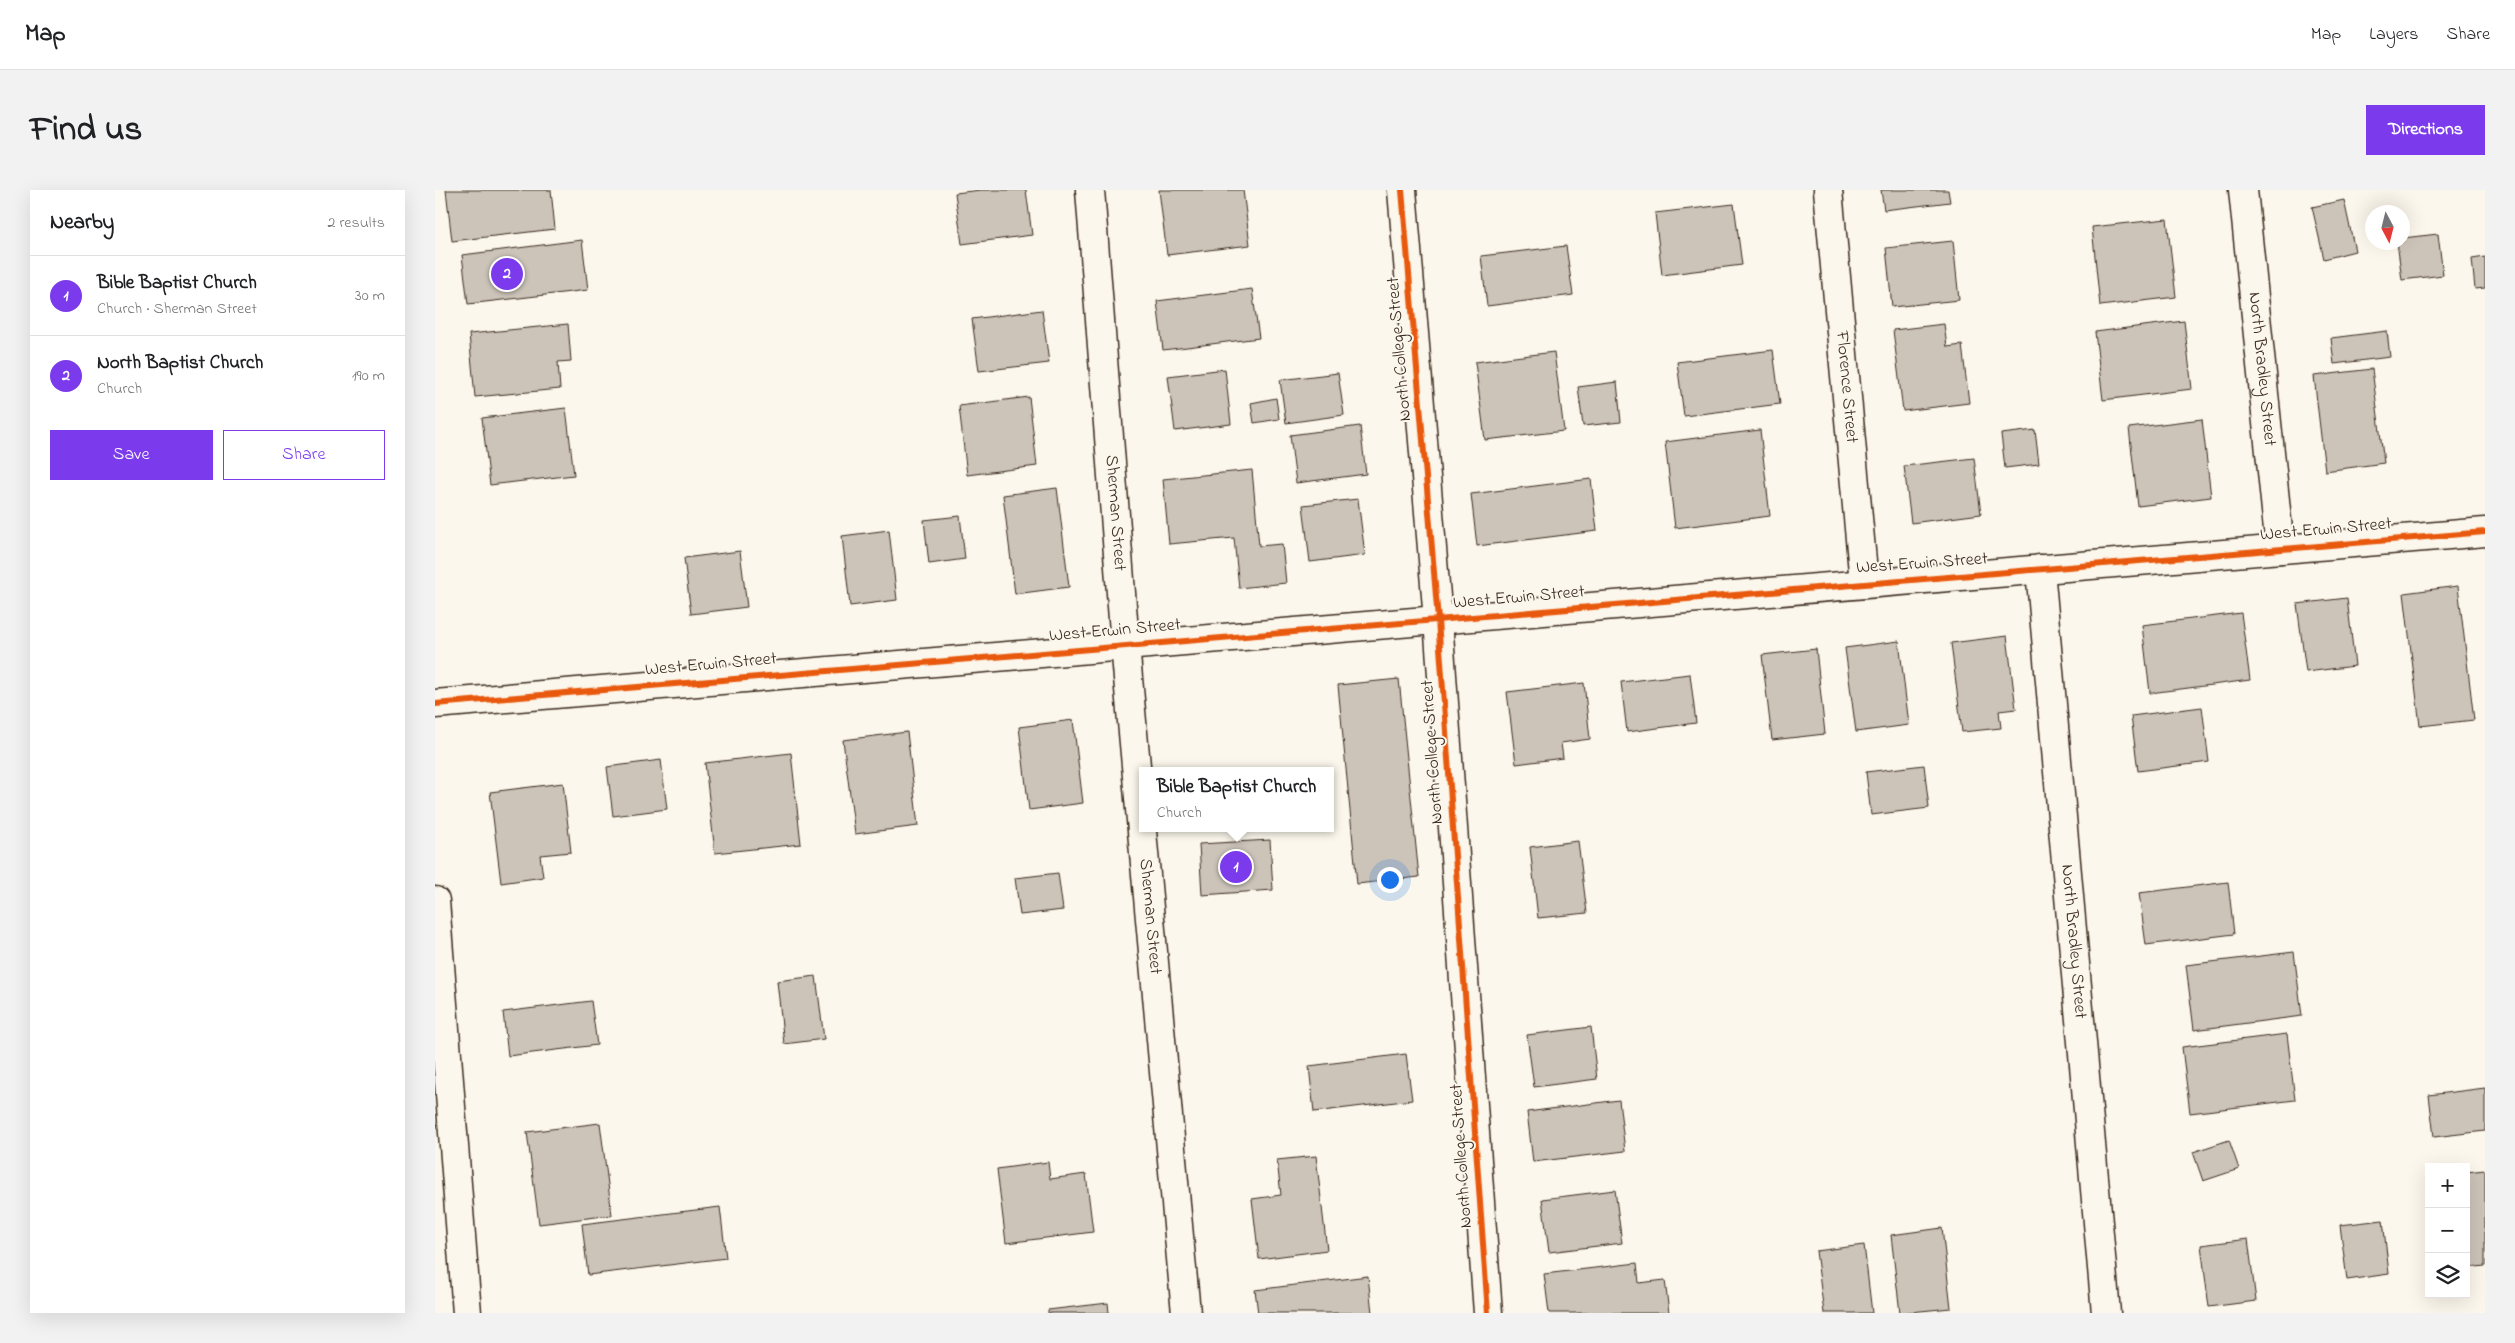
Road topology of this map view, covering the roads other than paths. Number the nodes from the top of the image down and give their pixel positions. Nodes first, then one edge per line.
1 (1090, 190) edge
2 (1402, 190) edge
3 (1828, 190) edge
4 (2243, 190) edge
5 (2485, 532) edge
6 (2280, 549) junction
7 (2040, 570) junction
8 (1863, 583) junction
9 (1438, 620) junction
10 (1125, 645) junction
11 (435, 704) edge
12 (1139, 798) edge
13 (1142, 832) edge
14 (435, 901) edge
15 (444, 1117) edge
16 (467, 1313) edge
17 (1186, 1313) edge
18 (1488, 1313) edge
19 (2107, 1313) edge

1 - 10 street, Sherman Street
2 - 9 street, North College Street
3 - 8 street, Florence Street
4 - 6 street, North Bradley Street
5 - 6 street, West Erwin Street
6 - 7 street, West Erwin Street
7 - 8 street, West Erwin Street
7 - 19 street, North Bradley Street
8 - 9 street, West Erwin Street
9 - 10 street, West Erwin Street
9 - 18 street, North College Street
10 - 11 street, West Erwin Street
10 - 12 street, Sherman Street
13 - 17 street, Sherman Street
14 - 15 street
15 - 16 street

